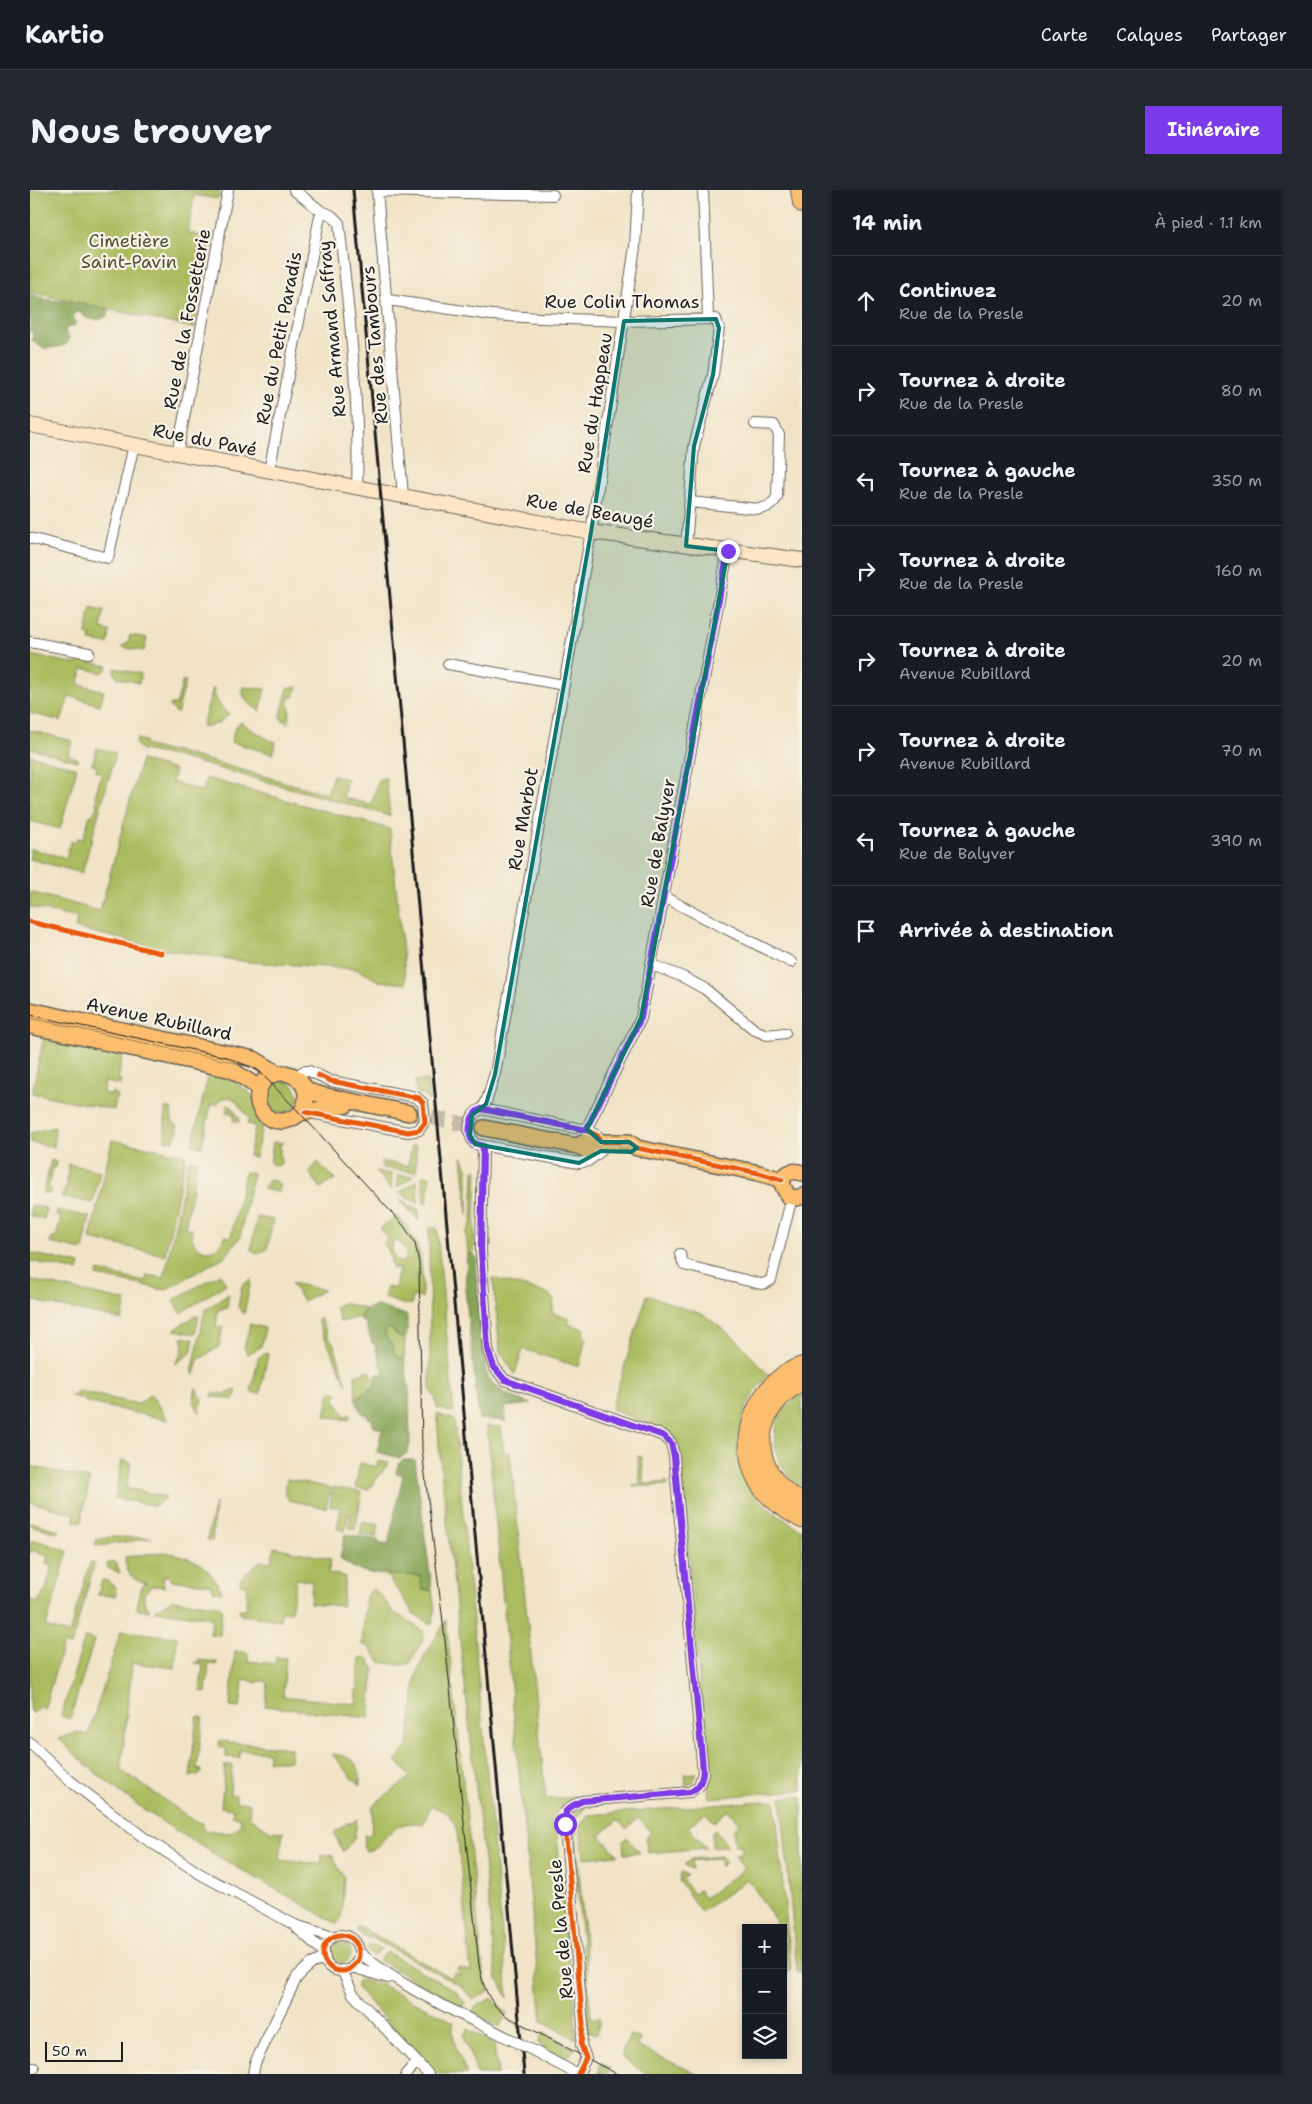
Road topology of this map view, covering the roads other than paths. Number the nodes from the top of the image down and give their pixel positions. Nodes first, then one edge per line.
1 (228, 190) edge
2 (294, 190) edge
3 (377, 190) edge
4 (638, 190) edge
5 (703, 190) edge
6 (800, 190) edge
7 (553, 195) dead end
8 (802, 204) edge
9 (321, 211) junction
10 (388, 300) junction
11 (708, 318) junction
12 (624, 321) junction
13 (755, 424) dead end
14 (30, 425) edge
15 (134, 445) junction
16 (177, 454) junction
17 (269, 472) junction
18 (357, 488) junction
19 (374, 491) joint
20 (403, 497) junction
21 (690, 502) junction
22 (592, 532) junction
23 (30, 538) edge
24 (686, 546) junction
25 (728, 551) junction
26 (802, 560) edge
27 (30, 642) edge
28 (89, 652) dead end
29 (448, 664) dead end
30 (564, 685) junction
31 (664, 897) junction
32 (791, 962) dead end
33 (652, 966) junction
34 (30, 1010) edge
35 (30, 1026) edge
36 (785, 1033) dead end
37 (277, 1073) junction
38 (299, 1081) junction
39 (259, 1088) junction
40 (364, 1104) junction
41 (482, 1109) junction
42 (303, 1112) junction
43 (409, 1114) tunnel mouth
44 (484, 1128) tunnel mouth
45 (586, 1130) junction
46 (483, 1146) junction
47 (601, 1146) junction
48 (802, 1173) edge
49 (782, 1180) junction
50 (797, 1197) edge
51 (680, 1254) dead end
52 (802, 1366) edge
53 (802, 1382) edge
54 (802, 1502) edge
55 (802, 1519) edge
56 (30, 1743) edge
57 (295, 1925) junction
58 (333, 1937) junction
59 (359, 1952) junction
60 (324, 1955) junction
61 (347, 1969) junction
62 (412, 1988) junction
63 (416, 2063) junction
64 (253, 2074) edge
65 (406, 2074) edge
66 (428, 2074) edge
67 (578, 2074) edge

1 - 16 street, Rue de la Fossetterie
2 - 9 street, Rue Armand Saffray
3 - 7 street
3 - 10 street, Rue des Tambours
4 - 12 street, Rue du Happeau
5 - 11 street
6 - 8 highway
9 - 17 street, Rue du Petit Paradis
9 - 18 street, Rue Armand Saffray
10 - 12 street, Rue Colin Thomas
10 - 20 street, Rue des Tambours
11 - 12 street, Rue Colin Thomas
11 - 21 street, Rue Colin Thomas
12 - 22 street, Rue du Happeau
13 - 21 street
14 - 15 street, Rue du Pavé
15 - 16 street, Rue du Pavé
15 - 23 street
16 - 17 street, Rue du Pavé
17 - 18 street, Rue du Pavé
18 - 19 street, Rue du Pavé
19 - 20 street, Rue de Beaugé
20 - 22 street, Rue de Beaugé
21 - 24 street, Rue Colin Thomas
22 - 24 street, Rue de Beaugé
22 - 30 street, Rue Marbot
24 - 25 street, Rue de Beaugé
25 - 26 street, Rue de Beaugé
25 - 31 street, Rue de Balyver
27 - 28 street
29 - 30 street
30 - 41 street, Rue Marbot
31 - 32 street
31 - 33 street, Rue de Balyver
33 - 36 street
33 - 45 street, Rue de Balyver
34 - 37 main road, Avenue Rubillard
35 - 39 main road, Avenue Rubillard
37 - 38 main road, Avenue Rubillard
37 - 39 main road
38 - 40 main road, Avenue Rubillard
38 - 42 main road
38 - 42 street, Avenue Rubillard
39 - 42 main road, Avenue Rubillard
40 - 42 main road, Avenue Rubillard
40 - 43 main road, Avenue Rubillard
41 - 45 street
41 - 46 street
44 - 47 main road
45 - 47 street
46 - 47 street
46 - 67 street, Rue de la Presle
47 - 49 main road
48 - 49 main road
49 - 50 main road
50 - 51 street
52 - 55 highway
53 - 54 highway
56 - 57 street
57 - 58 street
57 - 60 street
58 - 59 street
58 - 60 street
59 - 61 street
59 - 62 street
60 - 61 street
60 - 64 street
61 - 62 street
61 - 63 street
62 - 67 street, bridge
63 - 65 street
63 - 66 street

